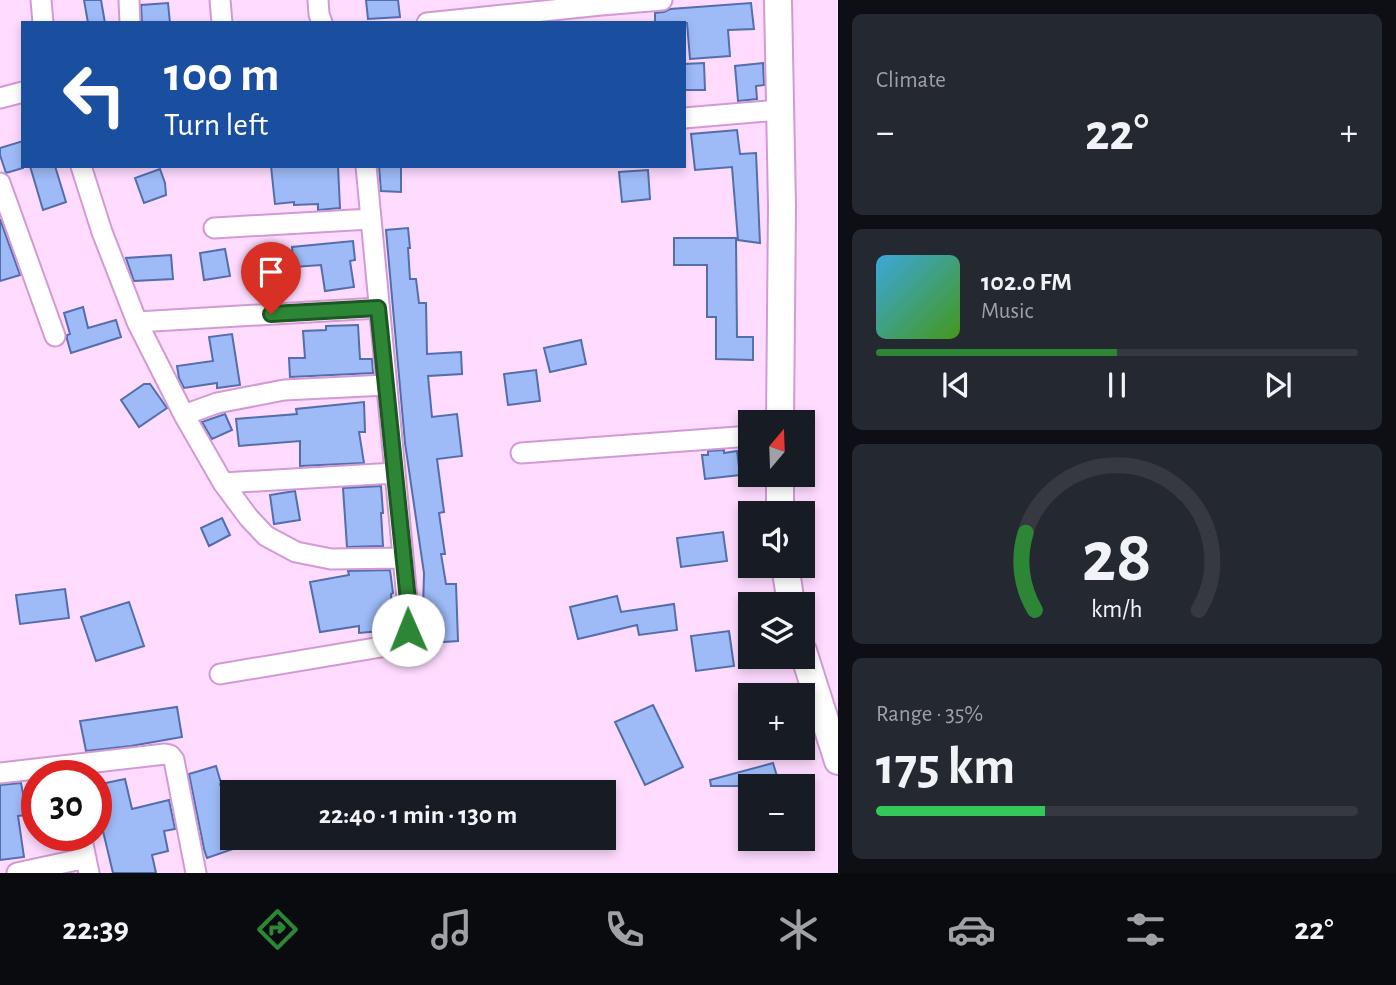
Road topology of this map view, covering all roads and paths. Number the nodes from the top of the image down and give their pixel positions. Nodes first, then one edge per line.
1 (41, 0) edge
2 (128, 0) edge
3 (220, 0) edge
4 (318, 0) edge
5 (662, 0) edge
6 (778, 0) edge
7 (43, 21) edge
8 (130, 21) edge
9 (222, 21) edge
10 (320, 21) edge
11 (447, 21) edge
12 (21, 93) edge
13 (0, 98) edge
14 (780, 110) junction
15 (686, 118) edge
16 (82, 168) edge
17 (366, 168) edge
18 (0, 183) edge
19 (370, 219) junction
20 (214, 228) dead end
21 (378, 308) junction
22 (137, 322) junction
23 (55, 336) dead end
24 (386, 385) junction
25 (780, 410) edge
26 (184, 415) junction
27 (738, 437) edge
28 (520, 453) dead end
29 (395, 473) junction
30 (223, 483) junction
31 (403, 558) junction
32 (809, 669) edge
33 (220, 674) dead end
34 (838, 761) edge
35 (112, 763) edge
36 (21, 773) edge
37 (0, 774) edge
38 (87, 866) edge
39 (17, 873) edge
40 (196, 873) edge

1 - 7 street
2 - 8 street
3 - 9 street
4 - 10 street
5 - 11 street
6 - 14 street
12 - 13 street
14 - 15 street
14 - 25 street
16 - 22 street
17 - 19 street
18 - 23 street
19 - 20 street
19 - 21 street
21 - 22 street
21 - 24 street
22 - 26 street
24 - 26 street
24 - 29 street
26 - 30 street
27 - 28 street
29 - 30 street
29 - 31 street
30 - 31 street
31 - 33 street
32 - 34 street
35 - 40 street
36 - 37 street
38 - 39 street

